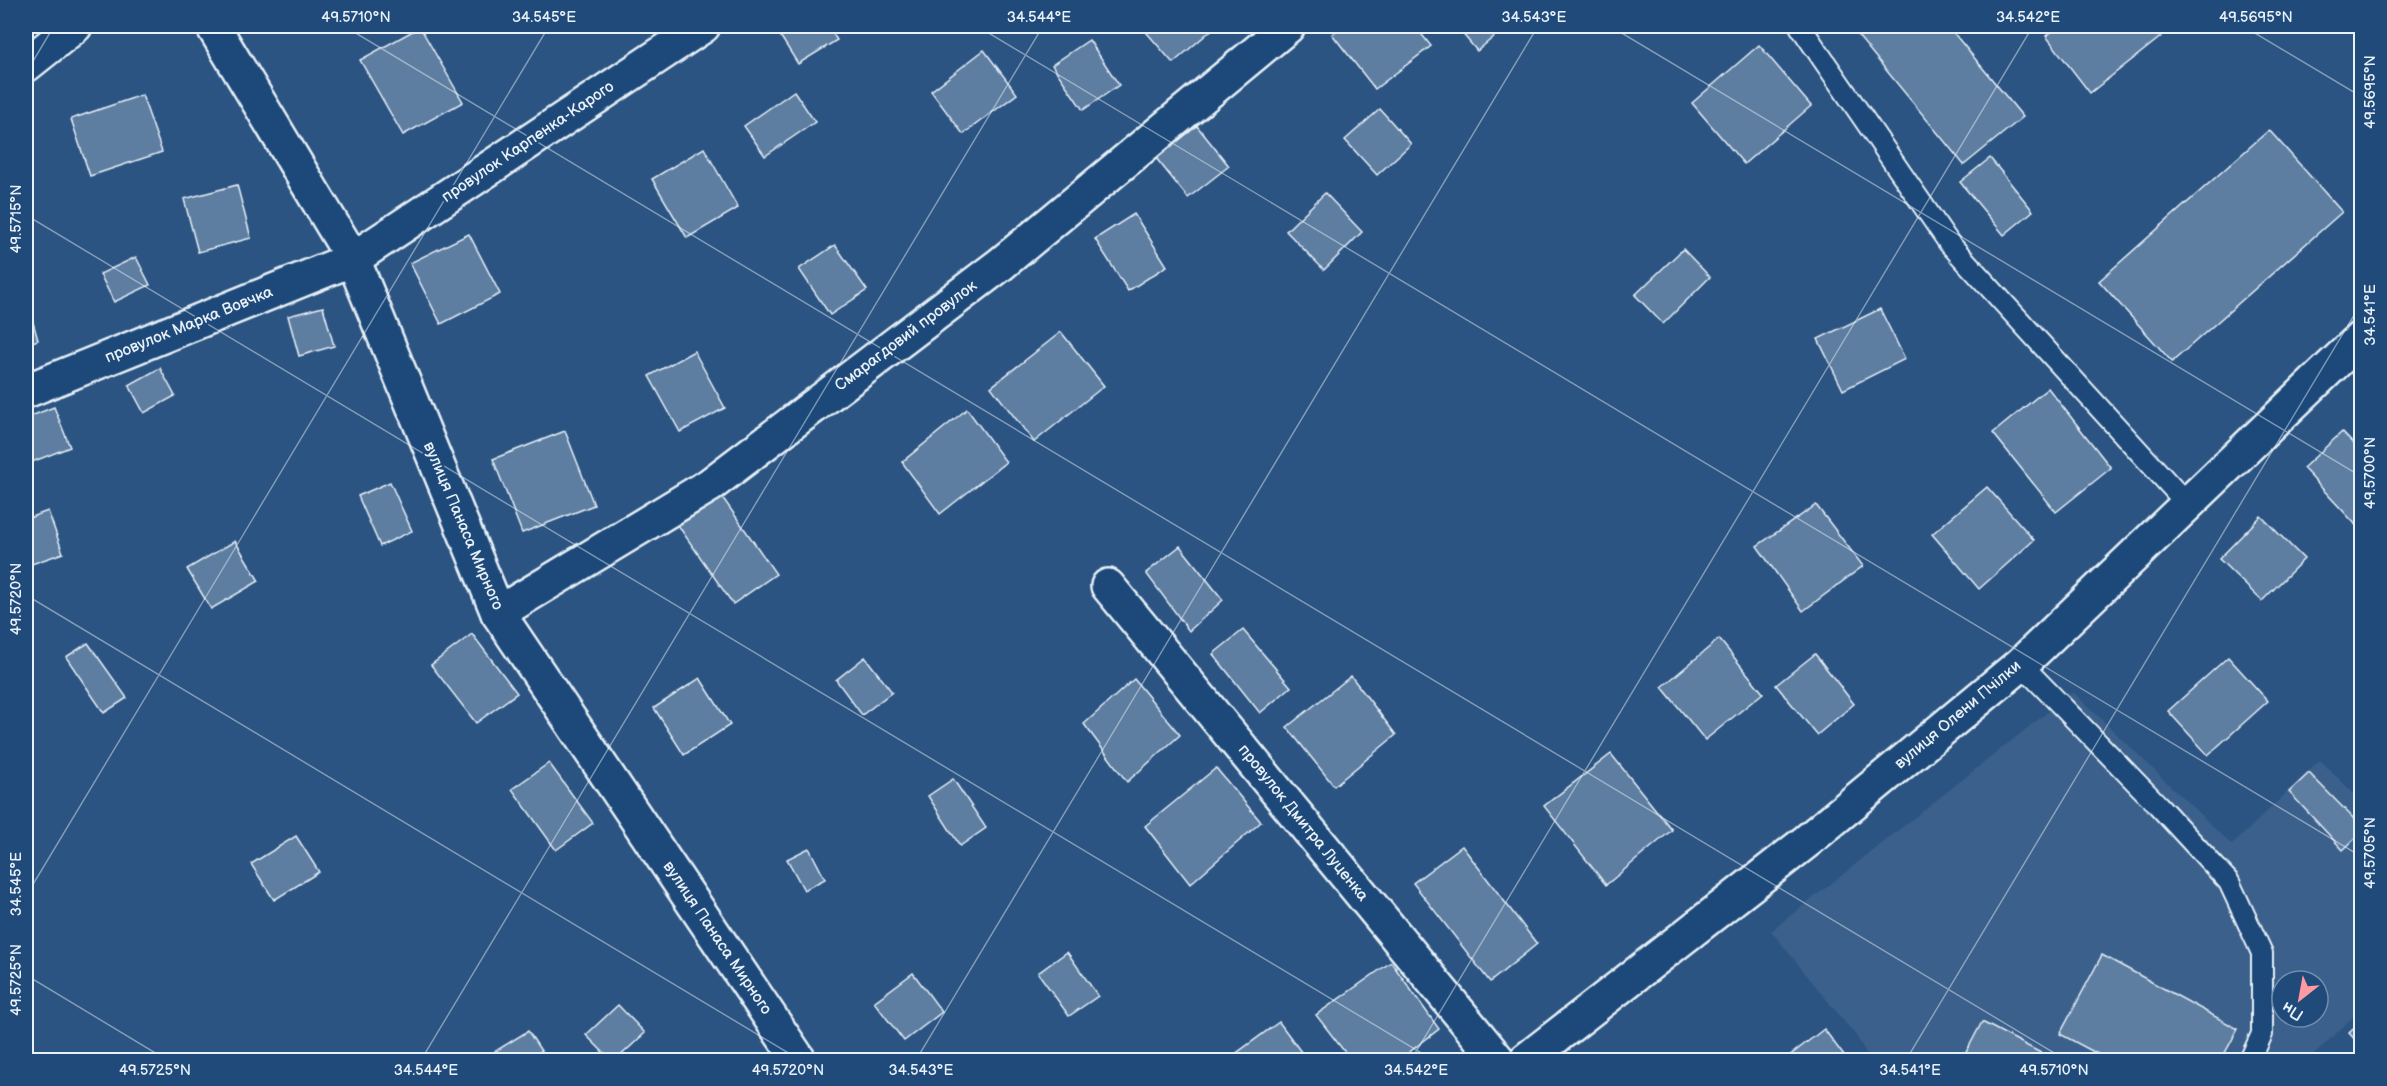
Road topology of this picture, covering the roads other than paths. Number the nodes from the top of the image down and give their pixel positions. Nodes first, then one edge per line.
1 (75, 26) edge
2 (213, 26) edge
3 (703, 26) edge
4 (1288, 26) edge
5 (1800, 26) edge
6 (26, 65) edge
7 (353, 259) junction
8 (2361, 337) edge
9 (26, 391) edge
10 (2187, 504) junction
11 (1108, 586) dead end
12 (498, 613) junction
13 (2021, 664) junction
14 (799, 1060) edge
15 (1498, 1060) edge
16 (1526, 1060) edge
17 (2250, 1060) edge

1 - 6 street
2 - 7 street, вулиця Панаса Мирного
3 - 7 street, провулок Карпенка-Карого
4 - 12 street, Смарагдовий провулок
5 - 10 lane
7 - 9 street, провулок Марка Вовчка
7 - 12 street, вулиця Панаса Мирного
8 - 10 street, вулиця Олени Пчілки
10 - 13 street, вулиця Олени Пчілки
11 - 15 street, провулок Дмитра Луценка
12 - 14 street, вулиця Панаса Мирного
13 - 16 street, вулиця Олени Пчілки
13 - 17 lane

